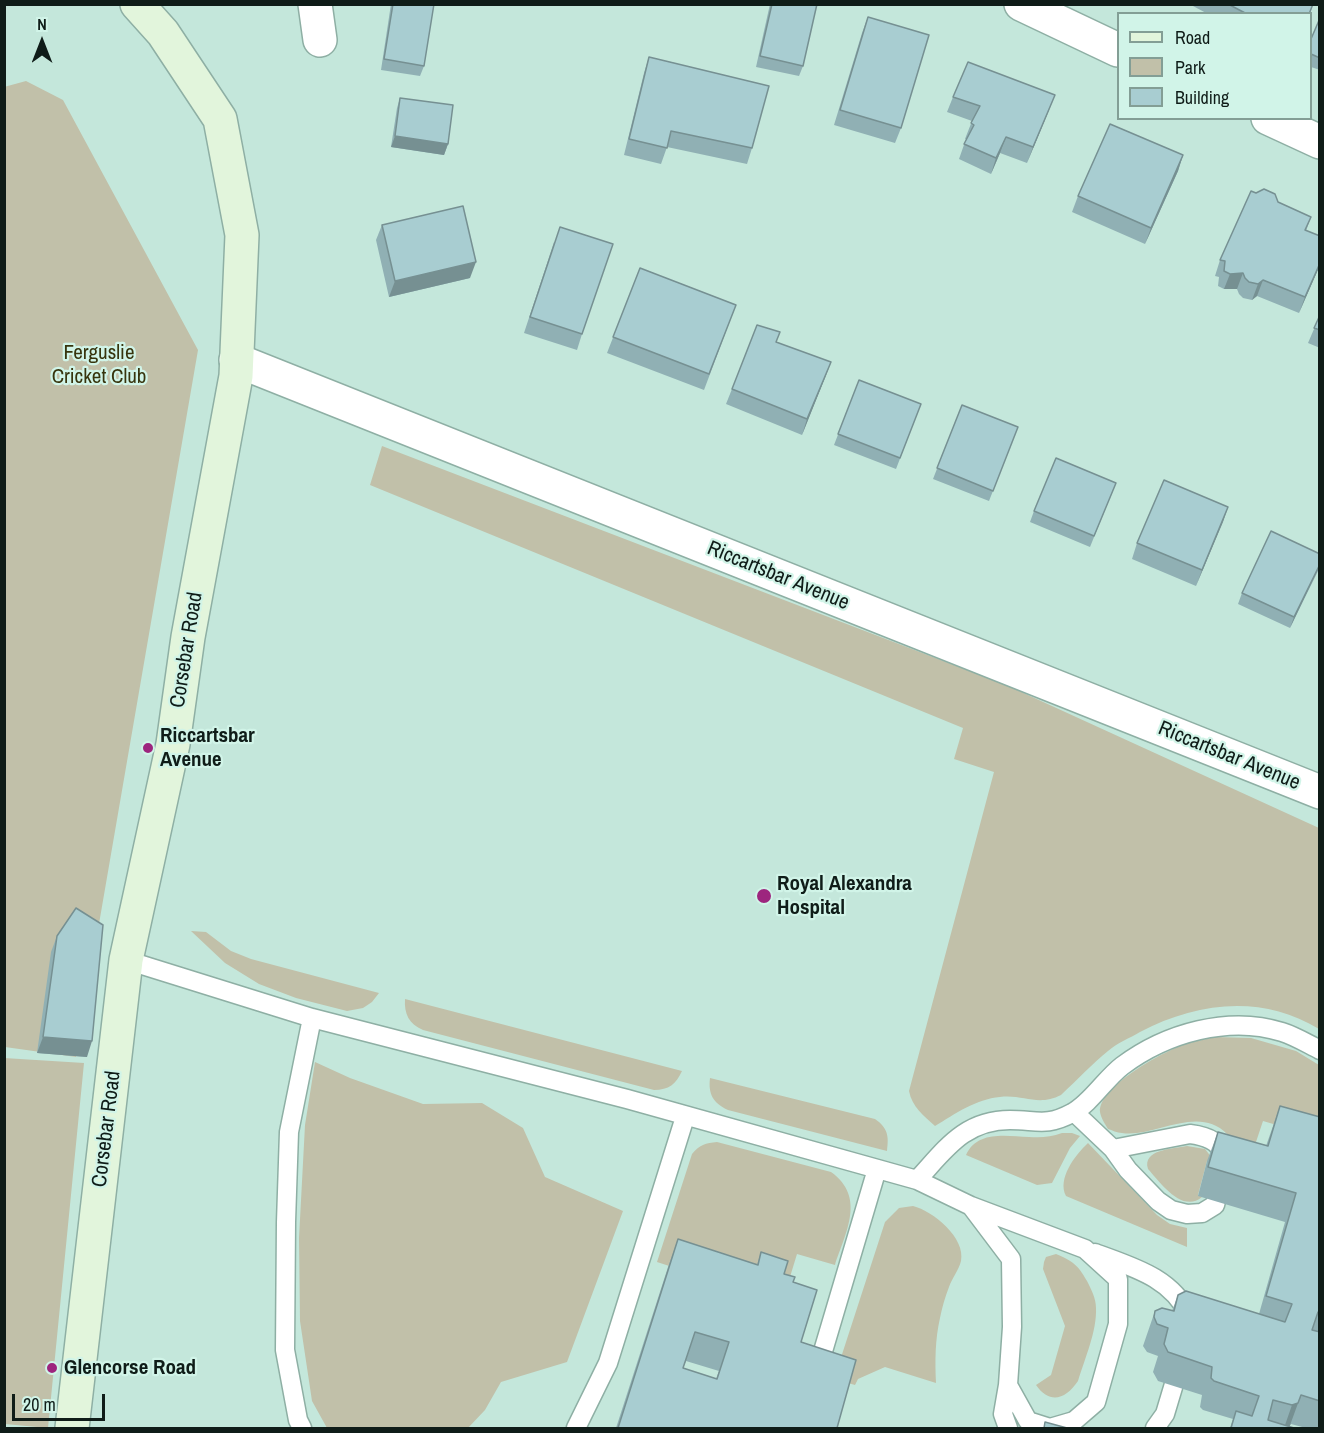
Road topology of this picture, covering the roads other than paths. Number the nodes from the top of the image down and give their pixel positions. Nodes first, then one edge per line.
1 (137, 4) edge
2 (315, 4) edge
3 (1021, 4) edge
4 (320, 40) dead end
5 (1117, 49) edge
6 (1272, 120) edge
7 (1320, 142) edge
8 (236, 360) junction
9 (1320, 792) edge
10 (126, 960) junction
11 (312, 1018) junction
12 (1320, 1050) edge
13 (1074, 1112) junction
14 (685, 1117) junction
15 (1113, 1149) junction
16 (877, 1169) junction
17 (917, 1180) junction
18 (971, 1206) junction
19 (1085, 1249) junction
20 (821, 1358) edge
21 (1008, 1386) junction
22 (298, 1426) edge
23 (72, 1428) edge
24 (576, 1428) edge
25 (1008, 1428) edge
26 (1155, 1428) edge

1 - 8 main road, Corsebar Road
2 - 4 street
3 - 5 street
6 - 7 street
8 - 9 street, Riccartsbar Avenue
8 - 10 main road, Corsebar Road
10 - 11 lane
10 - 23 main road, Corsebar Road
11 - 14 lane
11 - 22 lane
12 - 13 lane
13 - 15 lane
13 - 17 lane
14 - 16 lane
14 - 24 lane
15 - 15 lane
16 - 17 lane
16 - 20 lane
17 - 18 lane
18 - 19 lane
18 - 21 lane
19 - 21 lane
19 - 26 lane
21 - 25 lane

